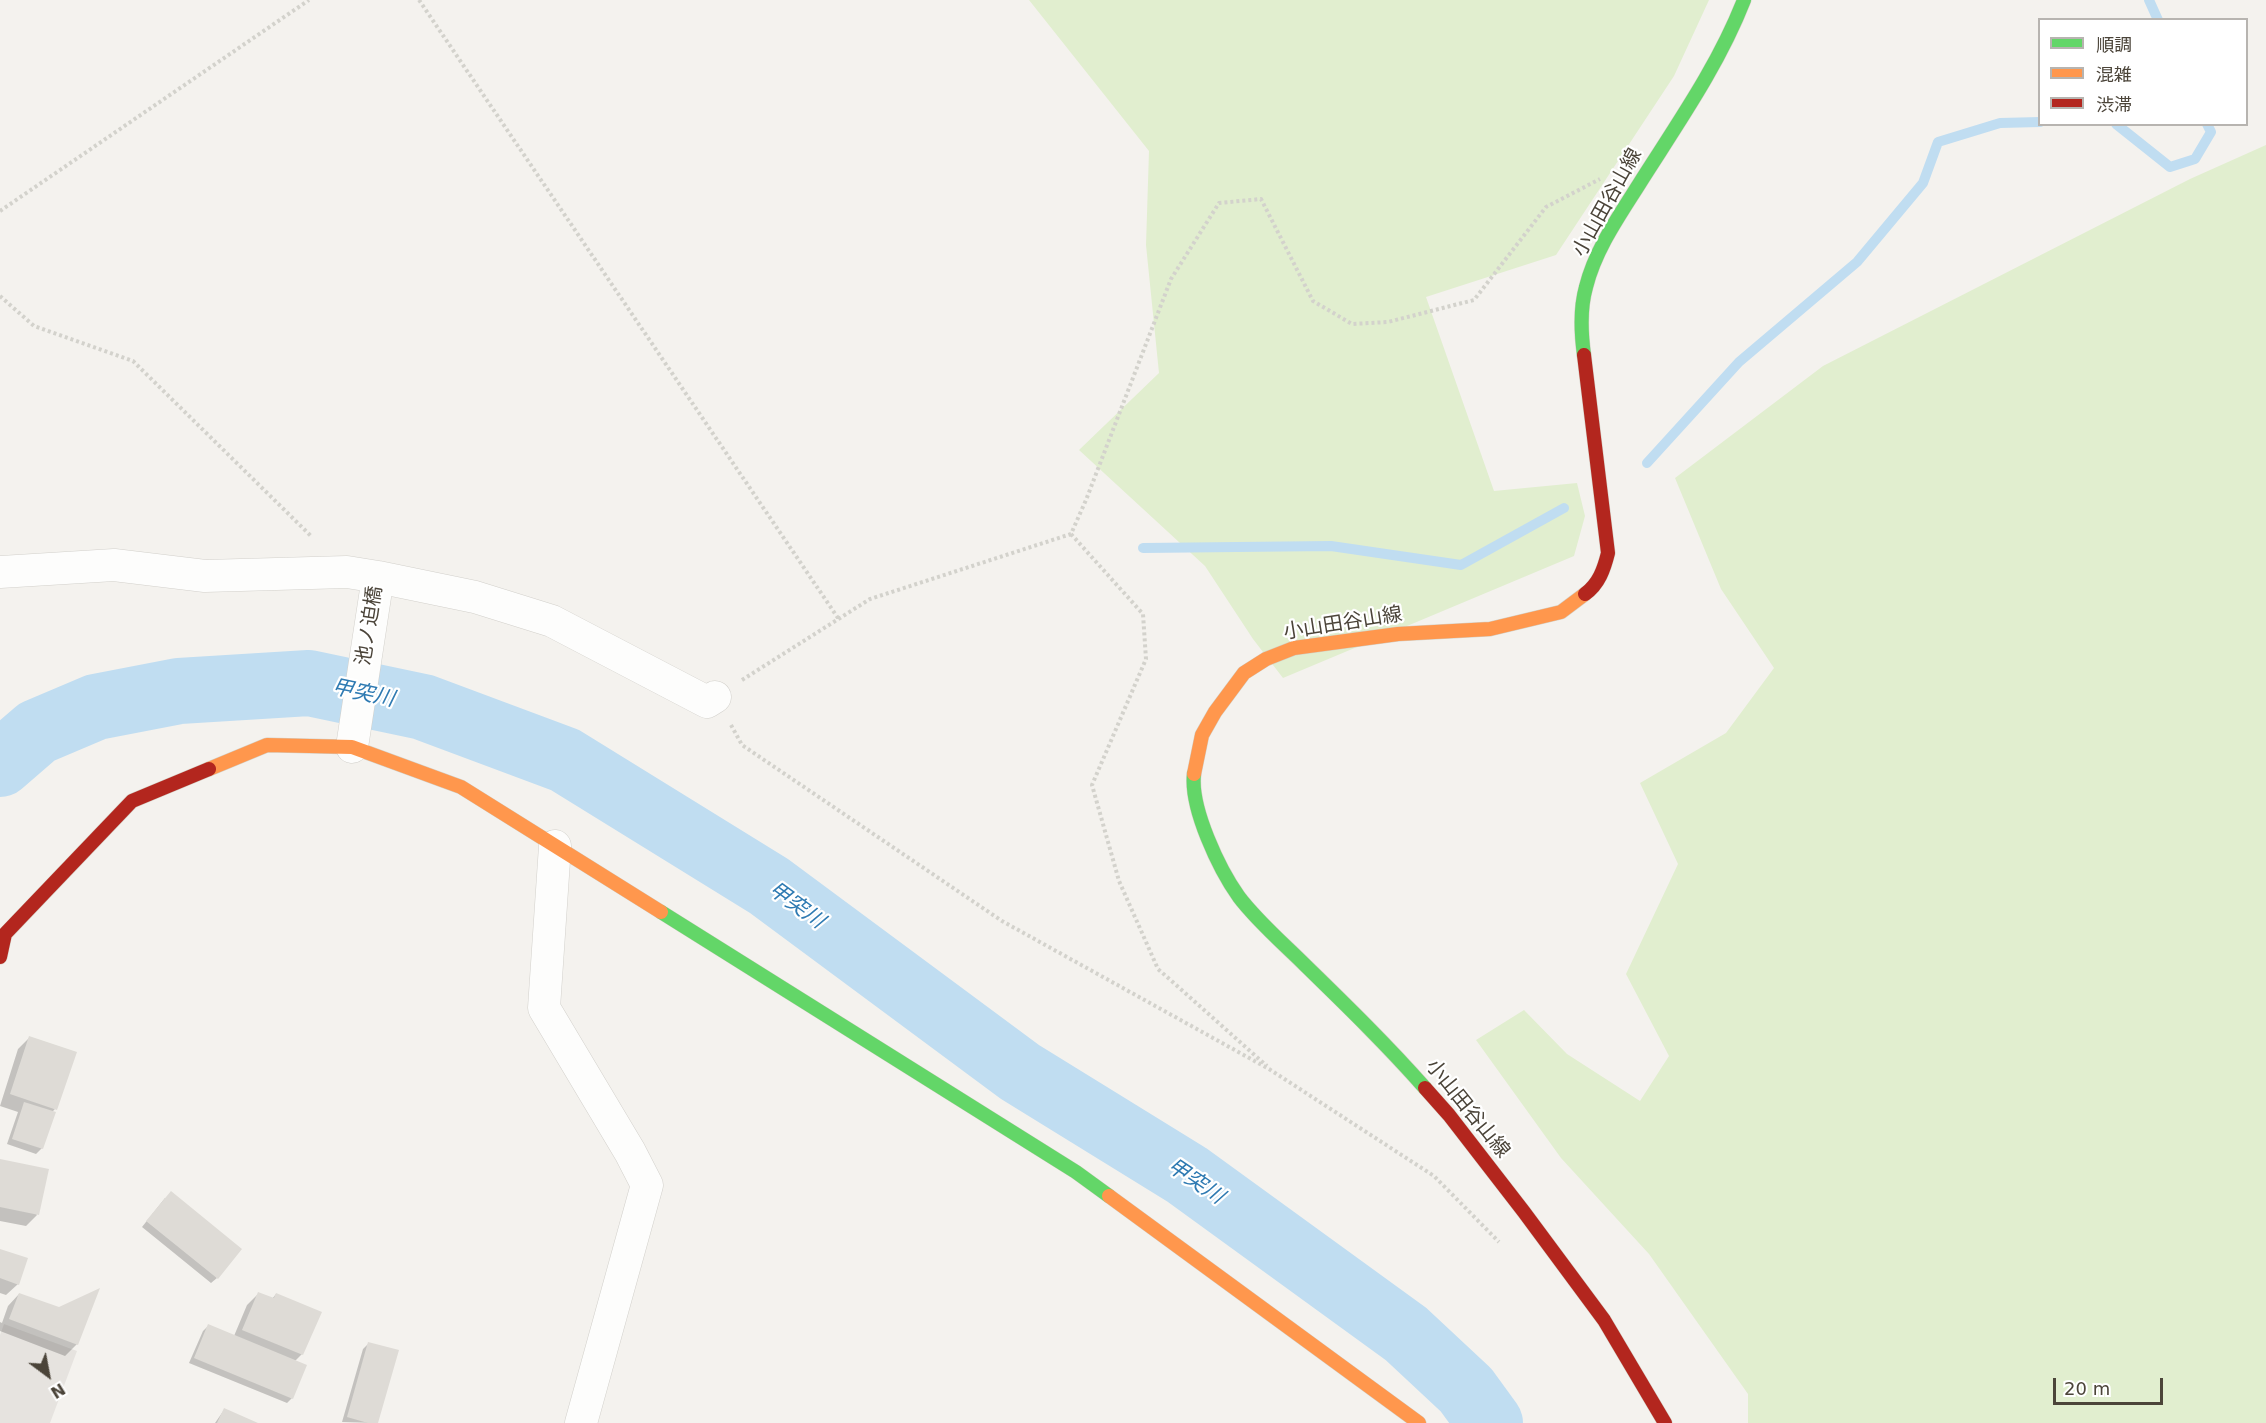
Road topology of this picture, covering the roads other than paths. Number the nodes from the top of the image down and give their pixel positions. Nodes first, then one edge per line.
1 (1744, 0) edge
2 (0, 573) edge
3 (378, 577) junction
4 (715, 697) road end
5 (352, 747) junction
6 (555, 846) junction
7 (0, 957) edge
8 (581, 1423) edge
9 (1419, 1423) edge
10 (1665, 1423) edge

1 - 10 main road, 小山田谷山線
2 - 3 street
3 - 4 street
3 - 5 street, 池ノ迫橋
5 - 6 main road
5 - 7 main road
6 - 8 street
6 - 9 main road

